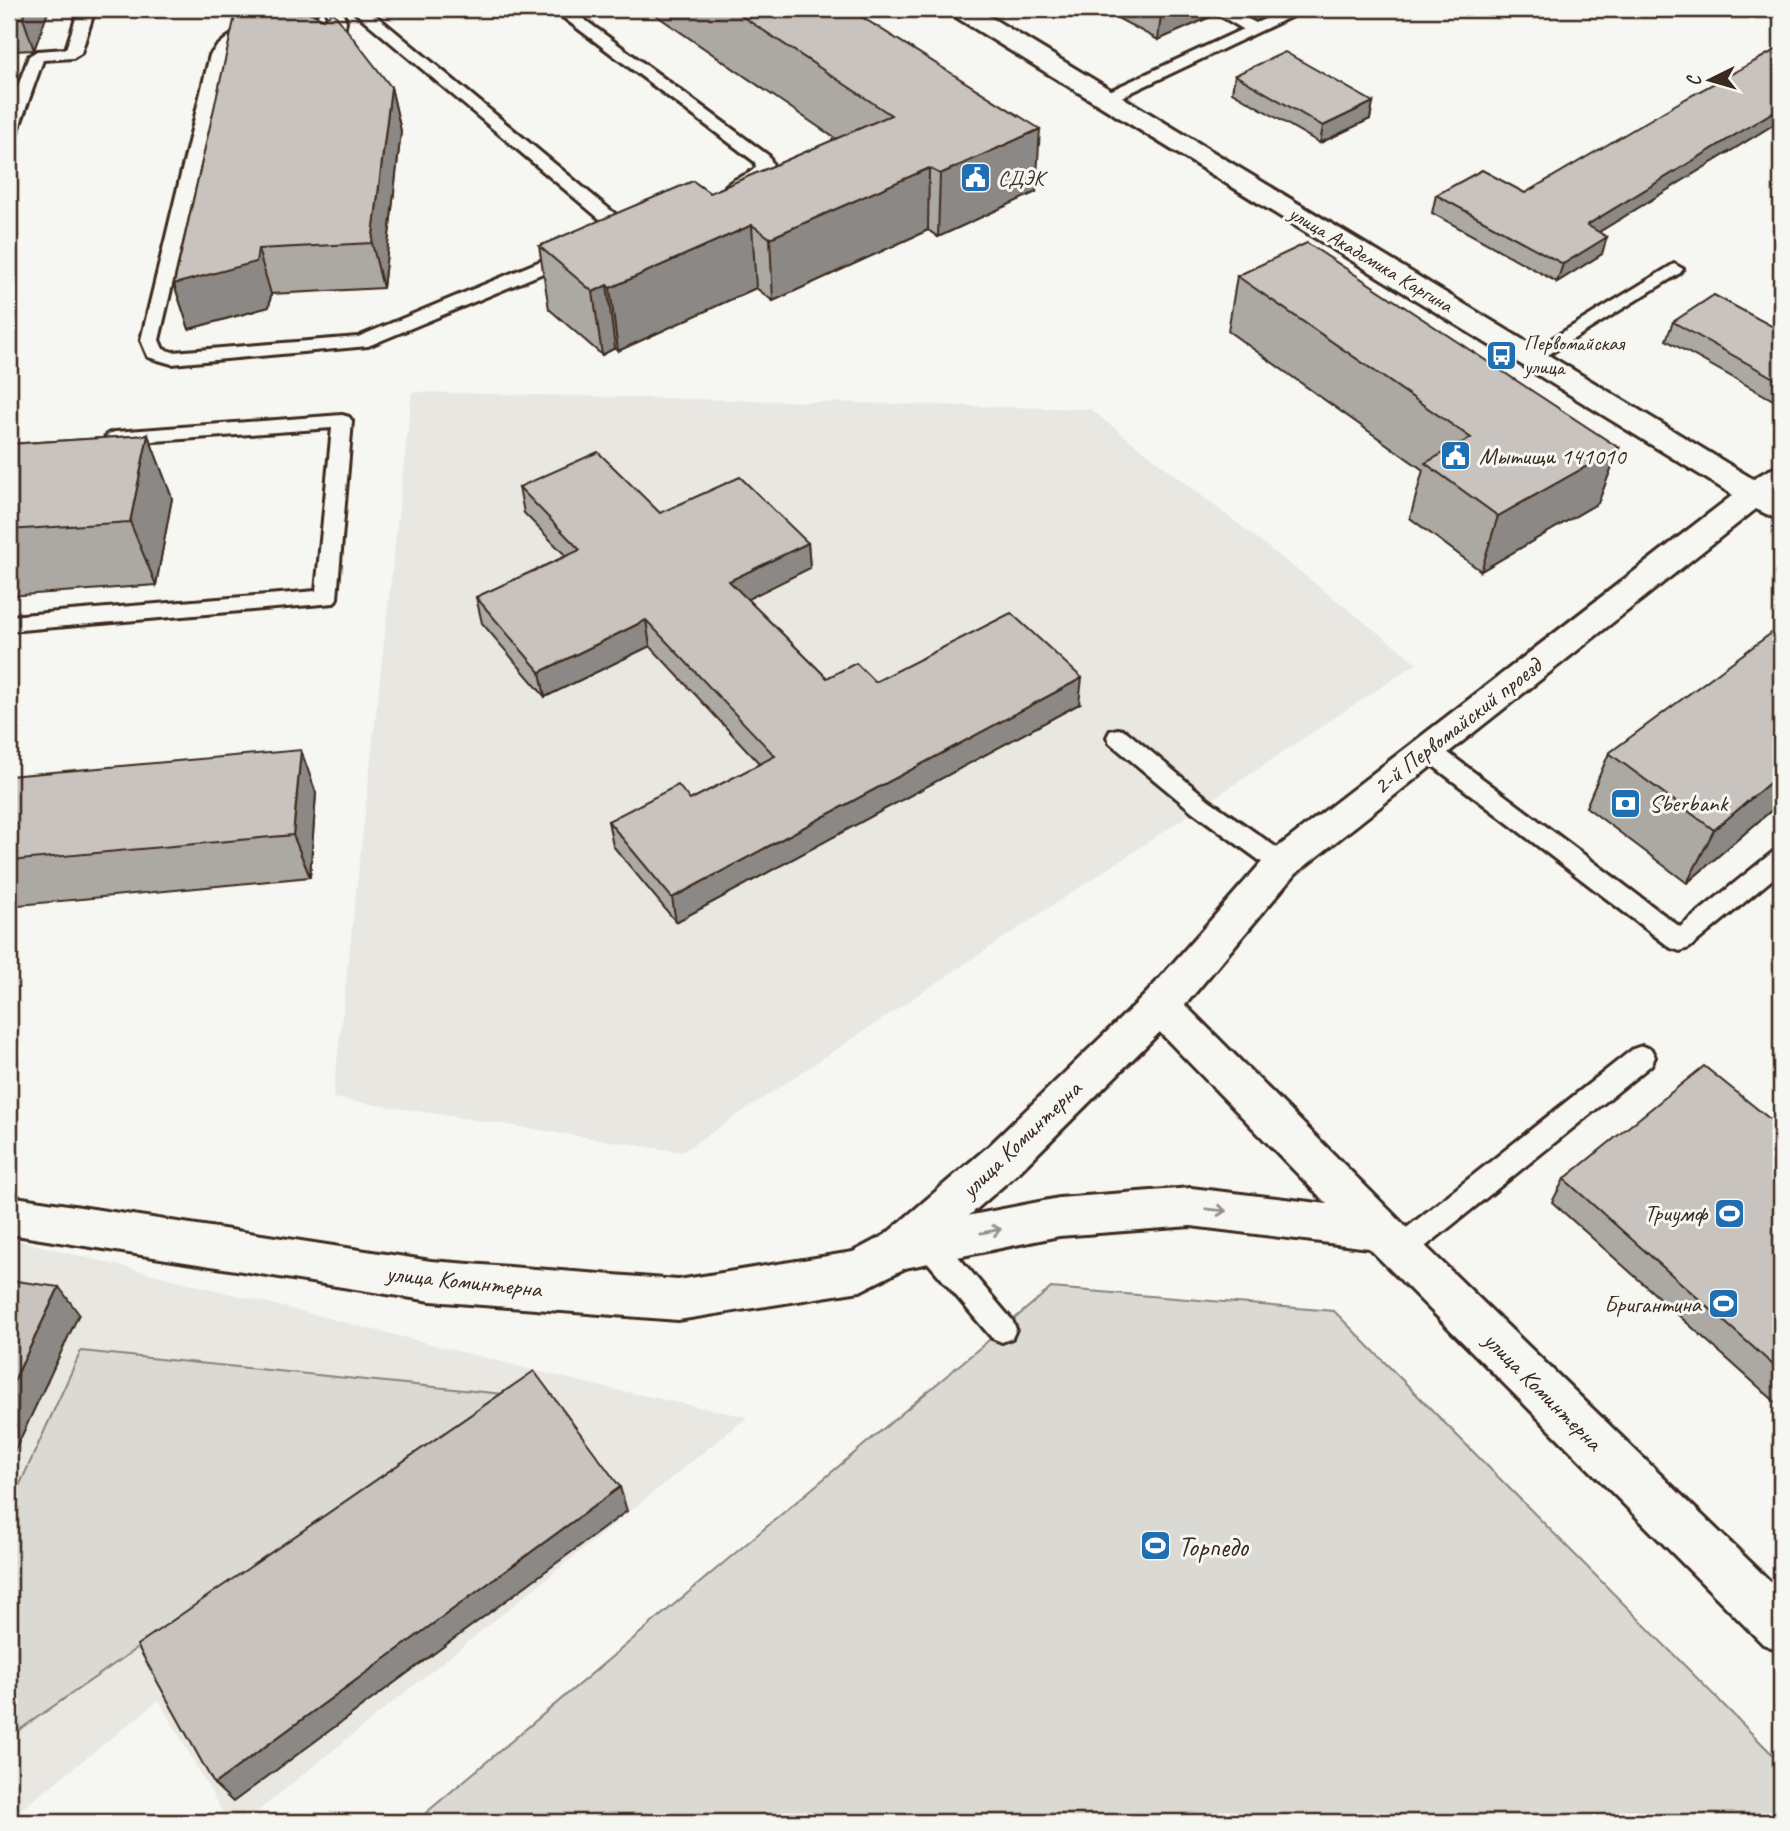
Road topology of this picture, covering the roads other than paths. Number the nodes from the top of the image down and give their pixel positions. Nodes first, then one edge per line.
1 (87, 9) edge
2 (312, 9) edge
3 (333, 9) edge
4 (359, 9) edge
5 (560, 9) edge
6 (960, 9) edge
7 (1217, 9) edge
8 (1298, 9) edge
9 (1255, 29) junction
10 (332, 55) edge
11 (1107, 99) junction
12 (9, 133) edge
13 (724, 190) edge
14 (1674, 270) dead end
15 (1531, 357) junction
16 (92, 439) edge
17 (1773, 494) edge
18 (9, 624) edge
19 (1118, 737) dead end
20 (1427, 748) junction
21 (1781, 859) edge
22 (1282, 864) junction
23 (1160, 1006) junction
24 (1642, 1057) dead end
25 (9, 1215) edge
26 (1391, 1240) junction
27 (914, 1247) junction
28 (1002, 1329) dead end
29 (1781, 1626) edge

1 - 12 lane
2 - 4 lane
3 - 10 lane
5 - 13 lane
6 - 11 street, улица Академика Каргина
7 - 9 lane
8 - 9 lane
9 - 11 lane
11 - 15 street, улица Академика Каргина
14 - 15 lane
15 - 17 street, улица Академика Каргина
16 - 18 lane
17 - 20 street, 2-й Первомайский проезд
19 - 22 lane
20 - 21 lane
20 - 22 street, 2-й Первомайский проезд
22 - 23 street, 2-й Первомайский проезд
23 - 26 street, улица Коминтерна
23 - 27 street, улица Коминтерна
24 - 26 lane
25 - 27 street, улица Коминтерна
27 -> 26 street
26 - 29 street, улица Коминтерна
27 - 28 lane

